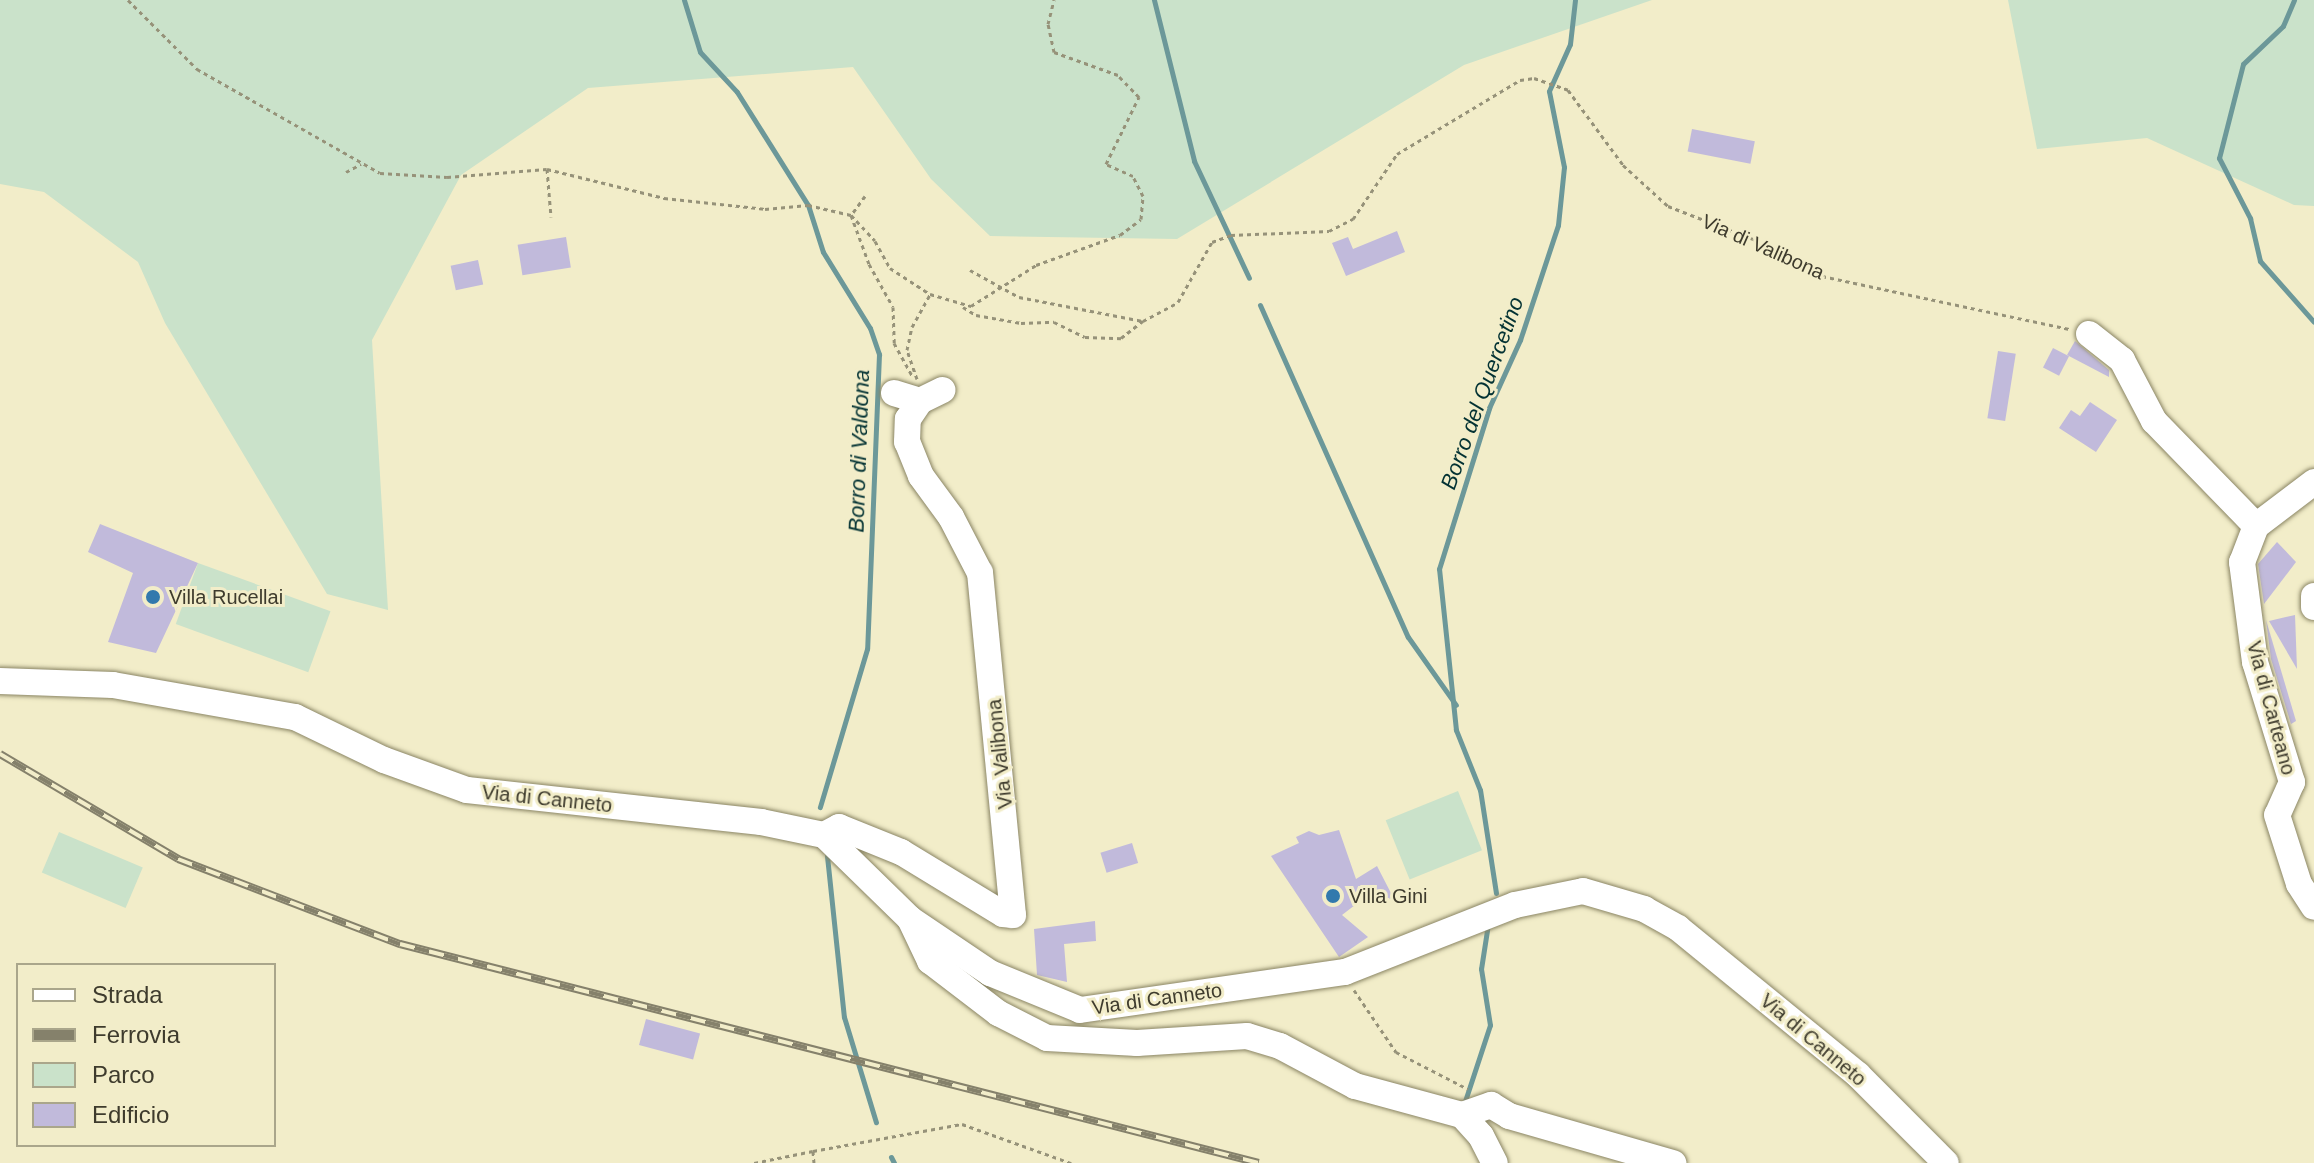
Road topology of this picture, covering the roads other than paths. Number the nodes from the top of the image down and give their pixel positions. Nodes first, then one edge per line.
1 (2089, 334) road end
2 (894, 393) dead end
3 (2314, 482) edge
4 (2314, 496) edge
5 (2256, 526) junction
6 (2314, 596) edge
7 (2314, 607) edge
8 (0, 681) edge
9 (824, 835) junction
10 (2314, 907) edge
11 (910, 919) junction
12 (1462, 1115) junction
13 (1495, 1163) edge
14 (1673, 1163) edge
15 (1946, 1163) edge

1 - 5 street
2 - 9 street, Via Valibona
3 - 5 street
4 - 5 street
5 - 10 street, Via di Carteano
6 - 7 street
8 - 9 street, Via di Canneto
9 - 11 street, Via di Canneto
11 - 12 street
11 - 15 street, Via di Canneto
12 - 13 street
12 - 14 street

